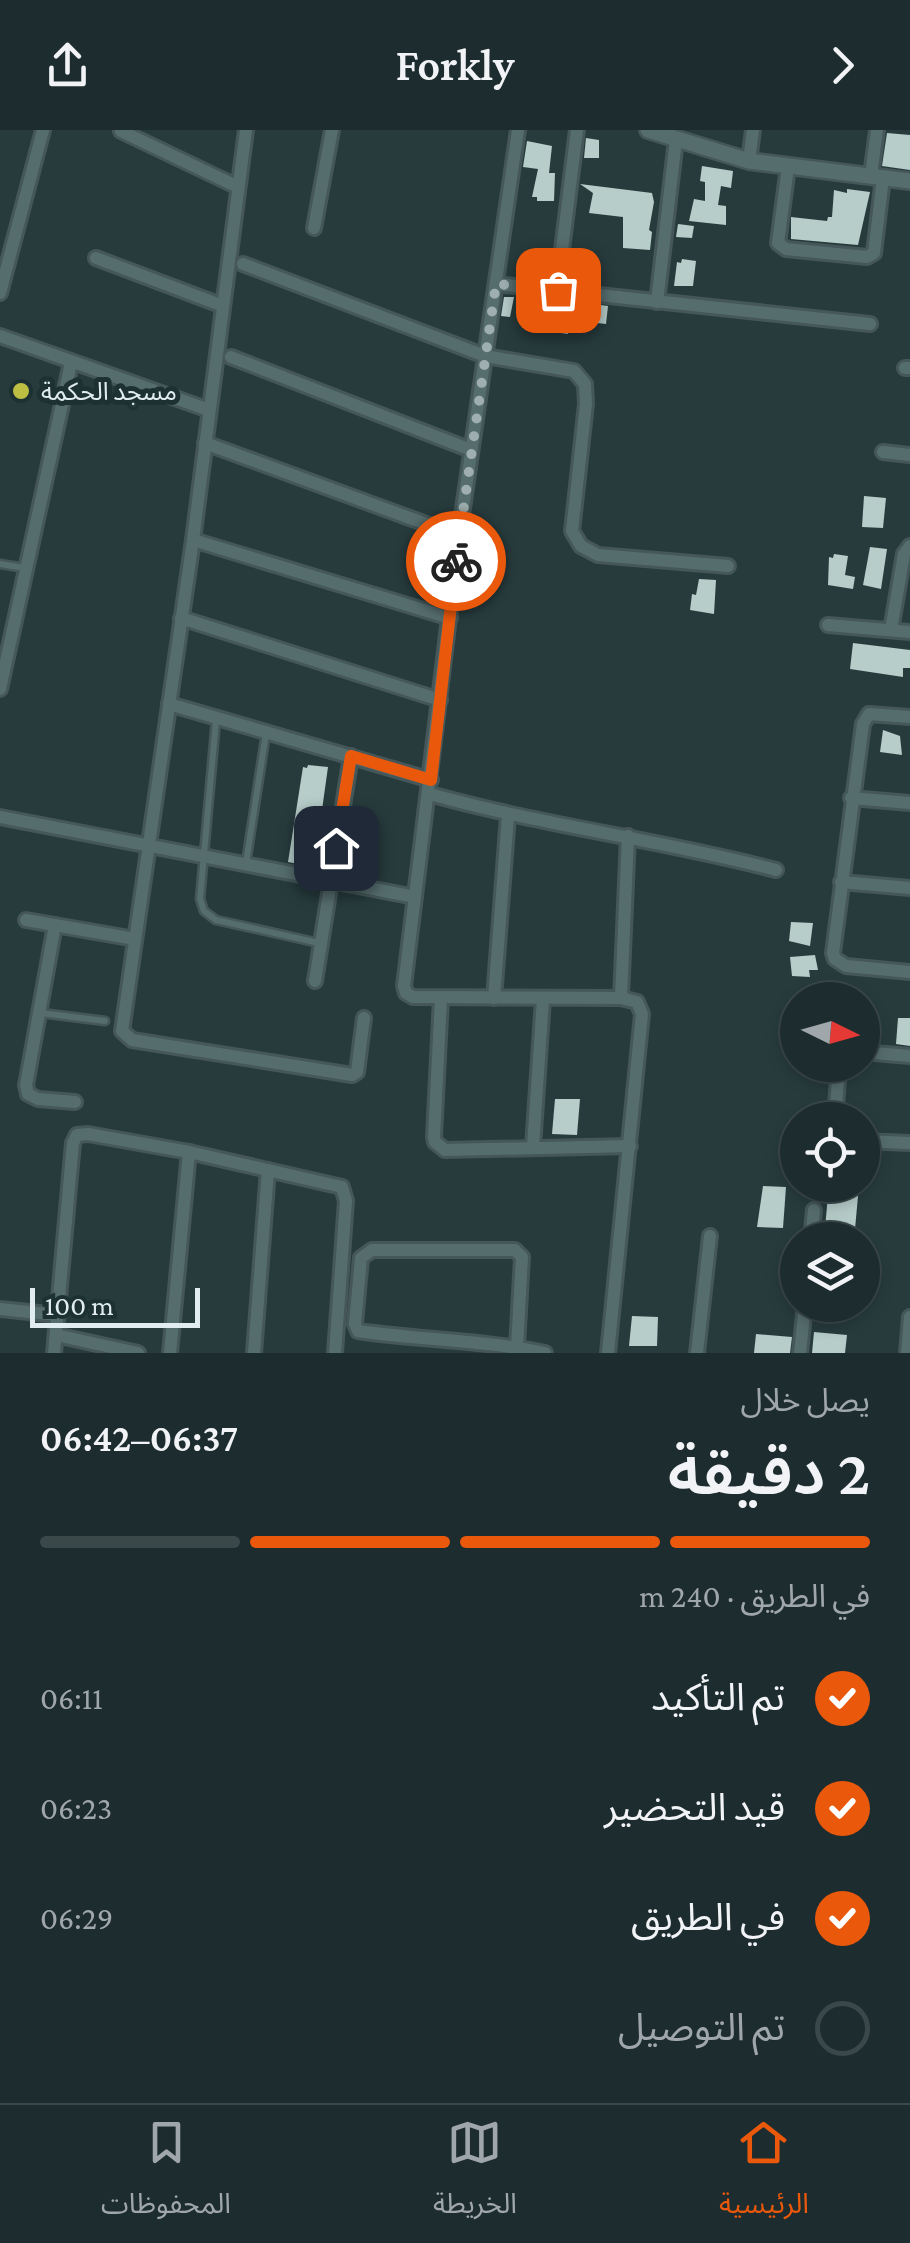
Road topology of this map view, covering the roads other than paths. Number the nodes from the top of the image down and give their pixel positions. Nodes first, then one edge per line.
1 (43, 130) edge
2 (246, 130) edge
3 (332, 130) edge
4 (518, 130) edge
5 (578, 130) edge
6 (648, 130) edge
7 (752, 130) edge
8 (878, 130) edge
9 (121, 131) edge
10 (676, 140) junction
11 (749, 161) junction
12 (788, 167) junction
13 (877, 177) junction
14 (910, 182) edge
15 (238, 187) junction
16 (314, 228) dead end
17 (96, 258) dead end
18 (243, 264) dead end
19 (496, 284) junction
20 (558, 290) junction
21 (0, 294) edge
22 (657, 302) junction
23 (223, 306) junction
24 (870, 324) dead end
25 (0, 336) edge
26 (231, 356) dead end
27 (485, 356) junction
28 (71, 363) junction
29 (209, 410) junction
30 (205, 443) junction
31 (472, 450) junction
32 (883, 452) dead end
33 (910, 455) edge
34 (459, 536) junction
35 (192, 540) junction
36 (910, 546) edge
37 (0, 564) edge
38 (728, 566) dead end
39 (26, 568) junction
40 (181, 618) junction
41 (450, 618) junction
42 (828, 625) dead end
43 (891, 630) junction
44 (910, 632) edge
45 (5, 644) edge
46 (0, 689) edge
47 (440, 700) junction
48 (168, 704) junction
49 (910, 717) edge
50 (217, 718) junction
51 (266, 732) junction
52 (351, 756) junction
53 (430, 787) junction
54 (851, 798) junction
55 (910, 802) edge
56 (508, 816) junction
57 (0, 817) edge
58 (628, 836) junction
59 (150, 845) junction
60 (204, 855) junction
61 (246, 862) junction
62 (776, 870) dead end
63 (332, 879) junction
64 (841, 882) junction
65 (910, 888) edge
66 (415, 897) junction
67 (26, 920) dead end
68 (55, 925) junction
69 (136, 939) junction
70 (319, 944) junction
71 (910, 972) edge
72 (315, 981) dead end
73 (442, 998) junction
74 (494, 998) junction
75 (622, 998) junction
76 (543, 1000) junction
77 (37, 1012) junction
78 (364, 1018) dead end
79 (104, 1021) dead end
80 (880, 1054) edge
81 (910, 1056) edge
82 (75, 1102) dead end
83 (880, 1142) edge
84 (910, 1143) edge
85 (630, 1146) junction
86 (532, 1148) junction
87 (188, 1152) junction
88 (268, 1170) junction
89 (814, 1210) dead end
90 (813, 1222) edge
91 (710, 1236) dead end
92 (0, 1309) edge
93 (58, 1315) junction
94 (910, 1317) edge
95 (803, 1322) edge
96 (56, 1335) junction
97 (517, 1350) edge
98 (54, 1353) edge
99 (138, 1353) edge
100 (170, 1353) edge
101 (254, 1353) edge
102 (335, 1353) edge
103 (545, 1353) edge
104 (608, 1353) edge
105 (697, 1353) edge
106 (800, 1353) edge
107 (907, 1353) edge

1 - 21 street
2 - 15 street
3 - 16 street
4 - 19 street
5 - 20 street
6 - 10 street
7 - 11 street
8 - 13 street
9 - 15 street
10 - 11 street
10 - 22 street
11 - 12 street
12 - 13 street
12 - 13 street
13 - 14 street
15 - 23 street
17 - 23 street
18 - 27 street
19 - 20 street
19 - 27 street
20 - 22 street
22 - 24 street
23 - 29 street
25 - 28 street
26 - 31 street
27 - 31 street
27 - 38 street
28 - 29 street
28 - 39 street
29 - 30 street
30 - 34 street
30 - 35 street
31 - 34 street
32 - 33 street
34 - 41 street
35 - 40 street
35 - 41 street
36 - 43 street
37 - 39 lane
39 - 45 street
40 - 47 street
40 - 48 street
41 - 47 street
42 - 43 street
43 - 44 street
45 - 46 street
47 - 53 street
48 - 50 street
48 - 59 street
49 - 54 street
50 - 51 street
50 - 60 lane
51 - 52 street
51 - 61 lane
52 - 53 street
52 - 63 street
53 - 56 street
53 - 66 street
54 - 55 street
54 - 64 street
56 - 58 street
56 - 74 street
57 - 59 street
58 - 62 street
58 - 75 street
59 - 60 street
59 - 69 street
60 - 61 street
60 - 70 lane
61 - 63 street
63 - 66 street
63 - 70 street
64 - 65 street
64 - 71 street
66 - 73 street
67 - 68 street
68 - 69 street
68 - 77 street
69 - 78 street
70 - 72 street
73 - 74 street
73 - 86 street
74 - 76 street
75 - 76 street
75 - 85 street
76 - 86 street
77 - 79 lane
77 - 82 street
80 - 81 street
83 - 84 street
85 - 86 street
85 - 104 street
87 - 88 street
87 - 93 street
87 - 100 street
88 - 101 street
88 - 102 street
89 - 90 street
91 - 105 street
92 - 93 street
93 - 96 street
94 - 107 street
95 - 106 street
96 - 98 street
96 - 99 street
97 - 97 street
97 - 103 street

